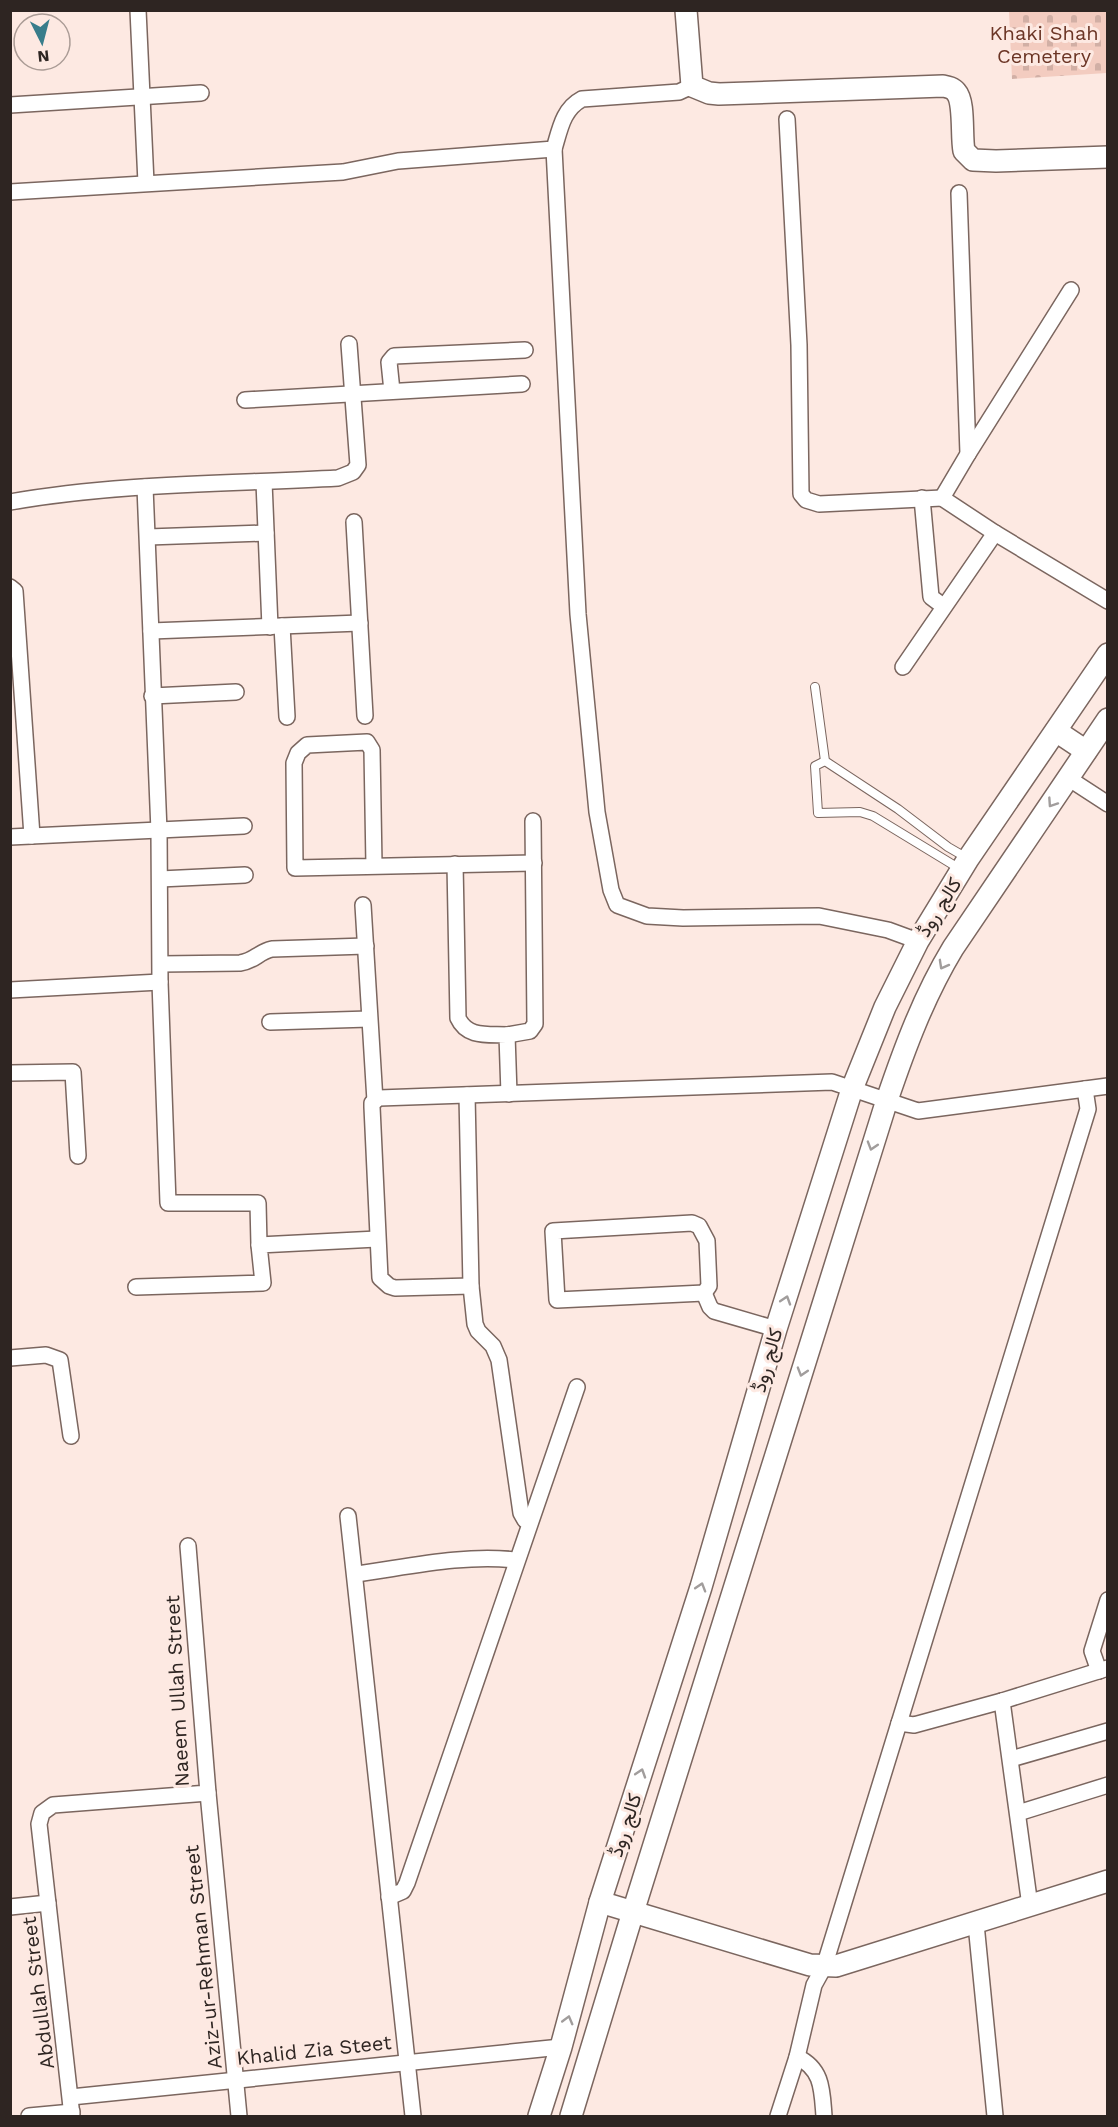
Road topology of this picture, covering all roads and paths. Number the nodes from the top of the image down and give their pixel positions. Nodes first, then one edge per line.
1 (138, 10) edge
2 (686, 10) edge
3 (692, 86) junction
4 (201, 93) dead end
5 (142, 97) junction
6 (10, 105) edge
7 (787, 119) dead end
8 (554, 149) junction
9 (1107, 157) edge
10 (146, 183) junction
11 (10, 192) edge
12 (959, 193) dead end
13 (1071, 290) dead end
14 (349, 344) dead end
15 (525, 350) dead end
16 (522, 384) dead end
17 (392, 391) junction
18 (352, 394) junction
19 (245, 400) dead end
20 (968, 454) junction
21 (264, 482) junction
22 (146, 487) junction
23 (922, 498) junction
24 (942, 498) junction
25 (10, 502) edge
26 (354, 522) dead end
27 (995, 532) junction
28 (266, 533) junction
29 (148, 537) junction
30 (10, 587) edge
31 (1107, 601) edge
32 (943, 606) junction
33 (360, 623) junction
34 (276, 626) junction
35 (151, 631) junction
36 (1107, 654) edge
37 (903, 667) dead end
38 (815, 687) dead end
39 (236, 693) dead end
40 (152, 696) junction
41 (365, 716) dead end
42 (286, 717) dead end
43 (1107, 719) edge
44 (1056, 731) junction
45 (1086, 752) junction
46 (825, 761) junction
47 (1068, 778) junction
48 (1107, 804) edge
49 (533, 821) dead end
50 (244, 826) dead end
51 (159, 831) junction
52 (32, 836) junction
53 (10, 837) edge
54 (534, 863) junction
55 (455, 864) junction
56 (965, 864) junction
57 (374, 865) junction
58 (244, 875) dead end
59 (160, 879) junction
60 (363, 905) dead end
61 (918, 941) junction
62 (366, 946) junction
63 (161, 964) junction
64 (160, 982) junction
65 (10, 990) edge
66 (369, 1019) junction
67 (270, 1022) dead end
68 (507, 1035) junction
69 (10, 1073) edge
70 (1107, 1086) edge
71 (852, 1089) junction
72 (1085, 1089) junction
73 (509, 1094) junction
74 (466, 1095) junction
75 (887, 1100) junction
76 (375, 1101) junction
77 (78, 1156) dead end
78 (377, 1239) junction
79 (260, 1245) junction
80 (471, 1286) junction
81 (136, 1287) dead end
82 (705, 1293) junction
83 (776, 1329) junction
84 (10, 1358) edge
85 (577, 1388) dead end
86 (71, 1436) dead end
87 (348, 1516) dead end
88 (530, 1522) junction
89 (188, 1545) dead end
90 (516, 1560) junction
91 (356, 1574) junction
92 (1107, 1600) edge
93 (1103, 1670) edge
94 (1002, 1701) junction
95 (899, 1722) junction
96 (1107, 1731) edge
97 (1011, 1759) junction
98 (1107, 1785) edge
99 (208, 1793) junction
100 (1018, 1813) junction
101 (1107, 1881) edge
102 (389, 1897) junction
103 (600, 1902) junction
104 (48, 1903) junction
105 (1030, 1906) junction
106 (10, 1907) edge
107 (633, 1912) junction
108 (976, 1924) junction
109 (824, 1966) junction
110 (561, 2047) junction
111 (797, 2057) junction
112 (408, 2061) junction
113 (236, 2079) junction
114 (71, 2097) junction
115 (72, 2114) edge
116 (29, 2116) edge
117 (239, 2116) edge
118 (413, 2116) edge
119 (539, 2116) edge
120 (571, 2116) edge
121 (778, 2116) edge
122 (824, 2116) edge
123 (995, 2116) edge

1 - 5 street
2 - 3 main road
3 - 8 street
3 - 9 main road
4 - 5 street
5 - 6 street
5 - 10 street
7 - 23 street
8 - 10 street
8 - 61 street
10 - 11 street
12 - 20 street
13 - 20 street
14 - 18 street
15 - 17 street
16 - 17 street
17 - 18 street
18 - 19 street
18 - 21 street
20 - 24 street
21 - 22 street
21 - 28 street
22 - 25 street
22 - 29 street
23 - 24 street
23 - 32 street
24 - 27 street
26 - 33 street
27 - 31 street
27 - 32 street
28 - 29 street
28 - 34 street
29 - 35 street
30 - 52 street
32 - 37 street
33 - 34 street
33 - 41 street
34 - 35 street
34 - 42 street
35 - 40 street
36 - 44 main road, کالج روڈ
38 - 46 lane
39 - 40 street
40 - 51 street
43 - 45 main road, کالج روڈ
44 - 45 main road
44 - 56 main road, کالج روڈ
45 - 47 main road, کالج روڈ
46 - 56 lane
46 - 56 lane
47 - 48 street
47 -> 75 main road, کالج روڈ
49 - 54 street
50 - 51 street
51 - 52 street
51 - 59 street
52 - 53 street
54 - 55 street
54 - 68 street
55 - 57 street
55 - 68 street
56 - 61 main road, کالج روڈ
57 - 57 street
58 - 59 street
59 - 63 street
60 - 62 street
61 - 71 main road, کالج روڈ
62 - 63 street
62 - 66 street
63 - 64 street
64 - 65 street
64 - 79 street
66 - 67 street
66 - 76 street
68 - 73 street
69 - 77 street
70 - 72 street
71 - 73 street
71 - 75 street
83 -> 71 main road, کالج روڈ
72 - 75 street
72 - 95 street
73 - 74 street
74 - 76 street
74 - 80 street
75 -> 107 main road, کالج روڈ
76 - 78 street
78 - 79 street
78 - 80 street
79 - 81 street
80 - 88 street
82 - 82 street
82 - 83 street
103 -> 83 main road, کالج روڈ
84 - 86 street
85 - 88 street
87 - 91 street
88 - 90 street
89 - 99 street, Naeem Ullah Street
90 - 91 street
90 - 102 street
91 - 102 street
92 - 93 street
93 - 94 street
94 - 95 street
94 - 97 street
95 - 109 street
96 - 97 street
97 - 100 street
98 - 100 street
99 - 104 street, Naeem Ullah Street
99 - 113 street, Aziz-ur-Rehman Street
100 - 105 street
101 - 105 main road
102 - 112 street
103 - 107 main road
110 -> 103 main road, کالج روڈ
104 - 106 street, Abdullah Street
104 - 114 street, Abdullah Street
105 - 108 main road
107 - 109 main road
107 - 120 main road, کالج روڈ
108 - 109 main road
108 - 123 street
109 - 111 street
110 - 112 street, Khalid Zia Steet
110 - 119 main road, کالج روڈ
111 - 121 street
111 - 122 street
112 - 113 street, Khalid Zia Steet
112 - 118 street
113 - 114 street, Khalid Zia Steet
113 - 117 street, Aziz-ur-Rehman Street
114 - 115 street, Abdullah Street
115 - 116 street

